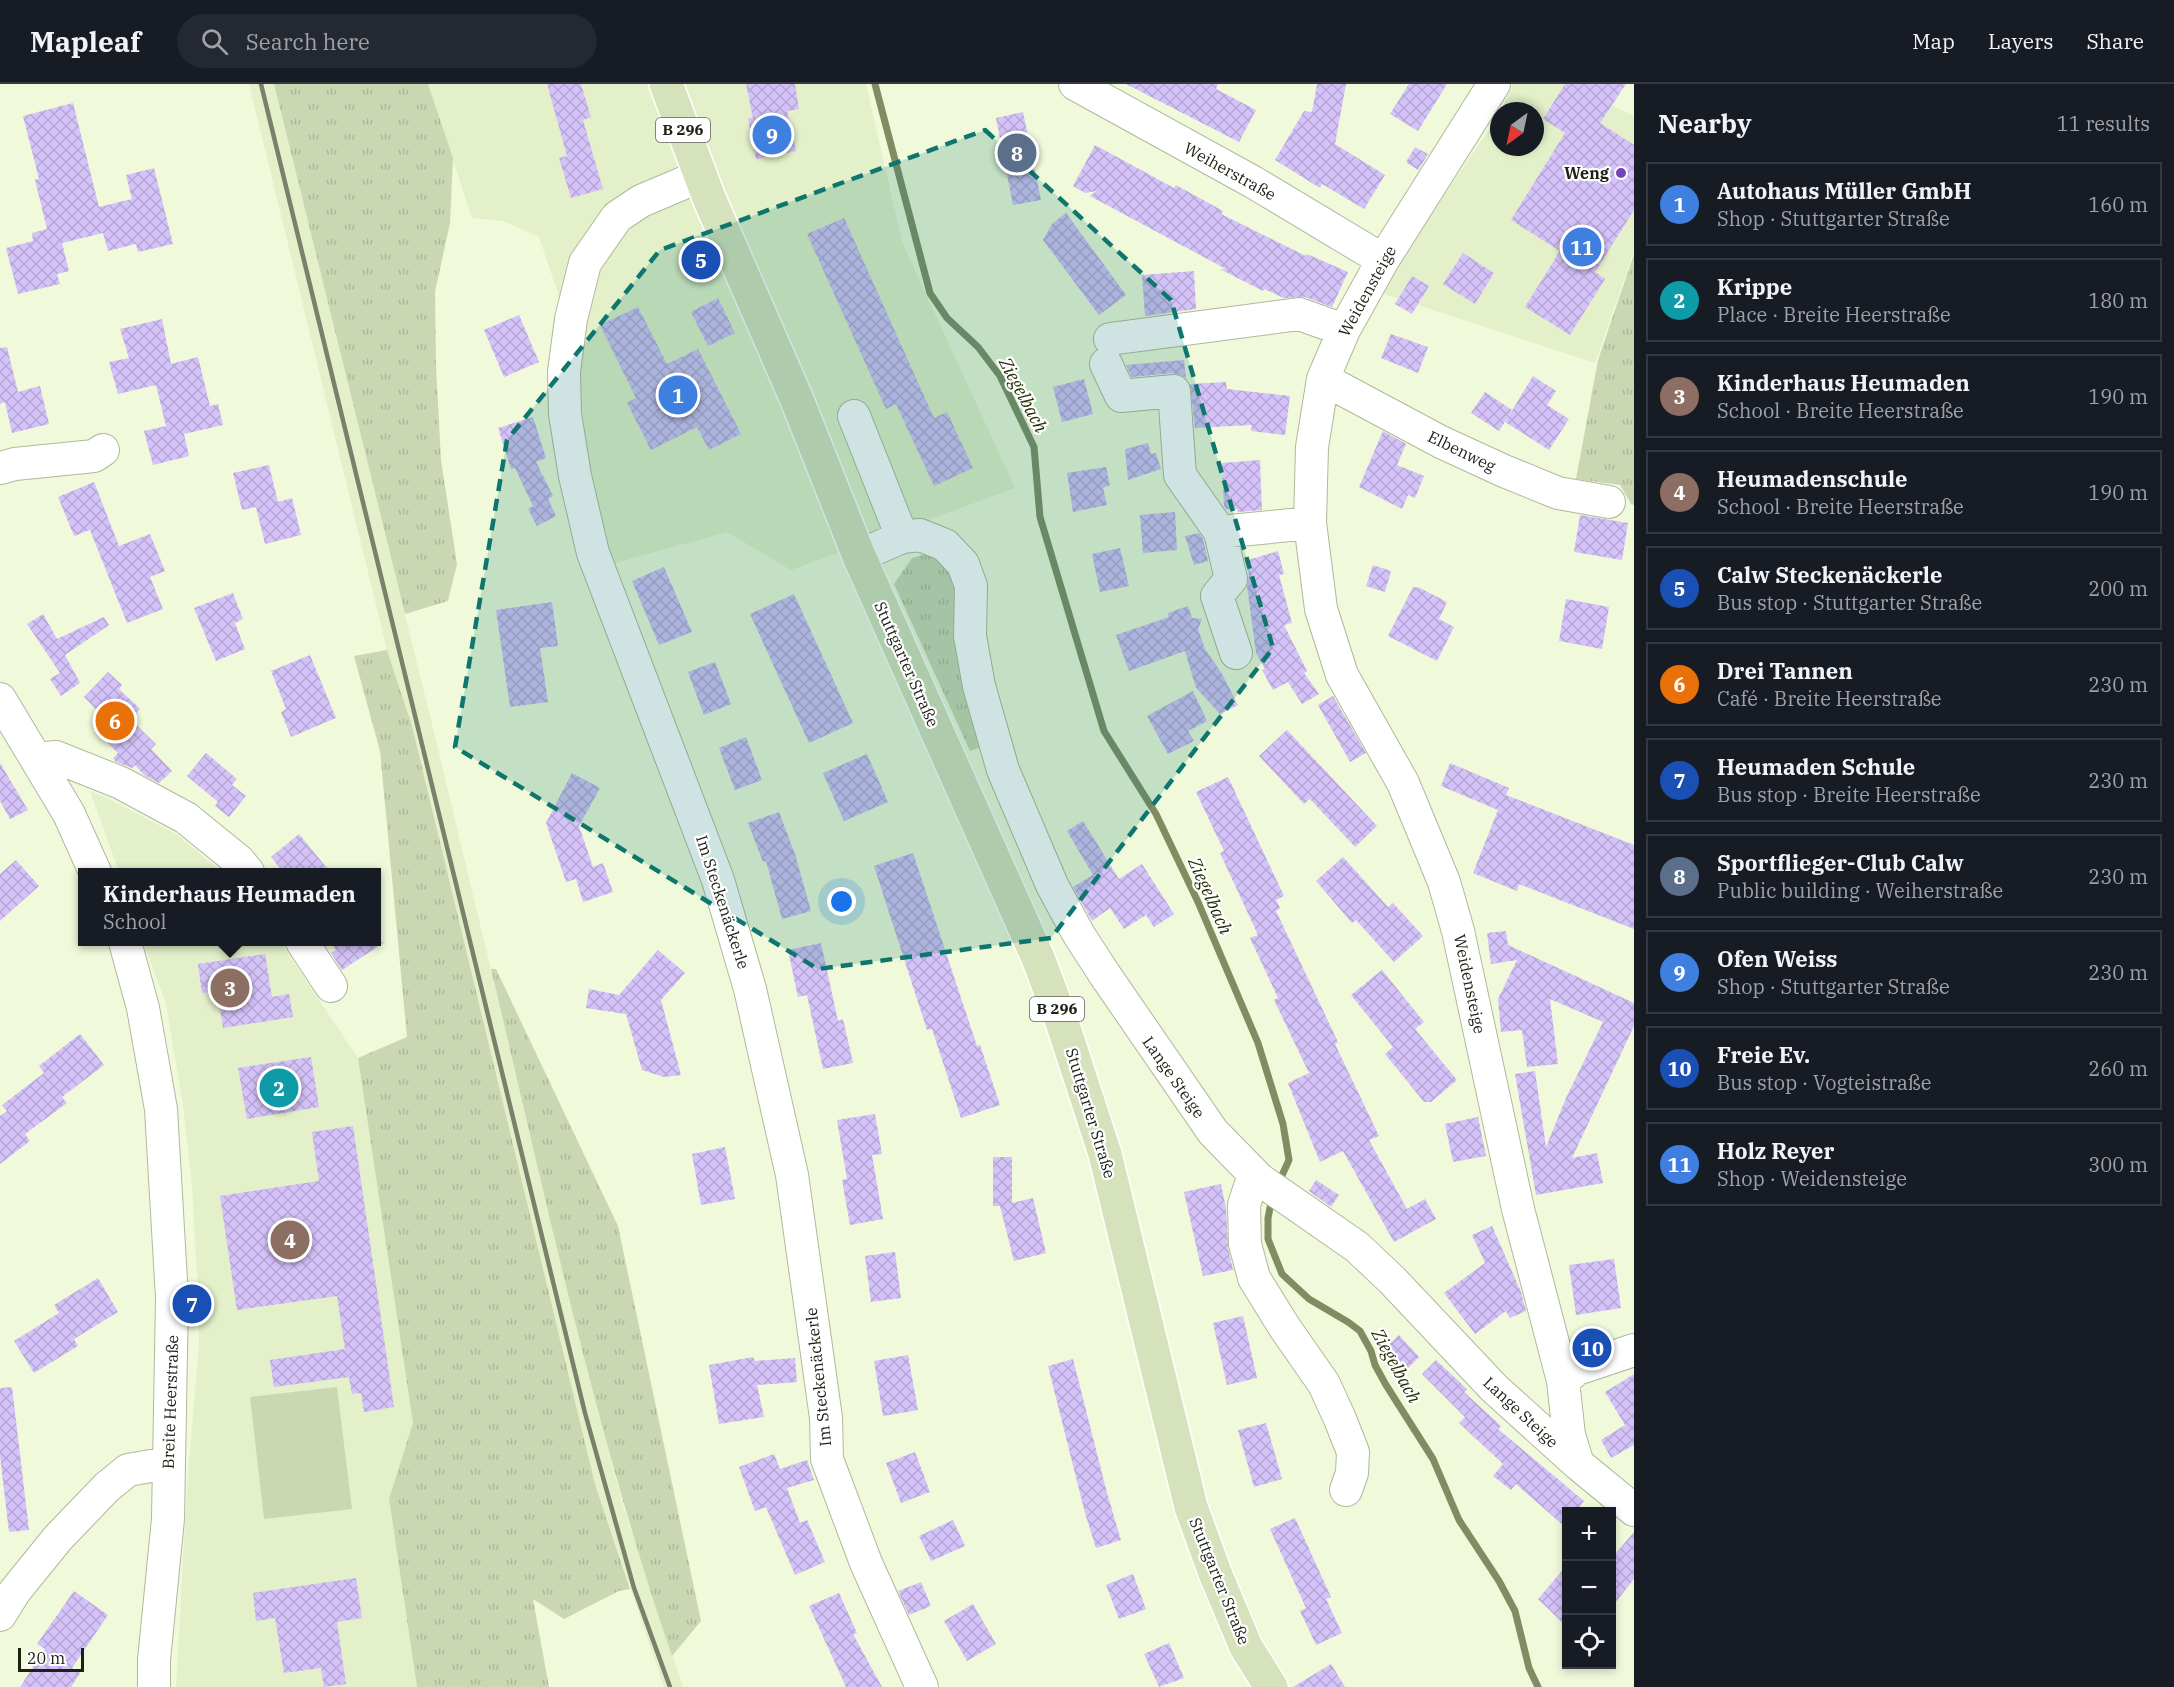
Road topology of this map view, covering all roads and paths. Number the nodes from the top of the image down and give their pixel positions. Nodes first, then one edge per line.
1 (666, 84) edge
2 (1075, 84) edge
3 (1494, 84) edge
4 (700, 176) junction
5 (1383, 260) junction
6 (1344, 330) junction
7 (1323, 379) junction
8 (854, 416) dead end
9 (103, 450) dead end
10 (0, 468) edge
11 (1609, 502) dead end
12 (1310, 523) junction
13 (1220, 532) junction
14 (902, 537) junction
15 (859, 556) junction
16 (1236, 653) dead end
17 (0, 699) edge
18 (36, 759) junction
19 (93, 868) edge
20 (244, 868) edge
21 (125, 946) edge
22 (305, 946) edge
23 (331, 986) dead end
24 (1256, 1177) junction
25 (1634, 1350) edge
26 (1563, 1382) junction
27 (168, 1463) junction
28 (1578, 1464) junction
29 (1346, 1490) dead end
30 (1634, 1510) edge
31 (0, 1615) edge
32 (154, 1687) edge
33 (922, 1687) edge
34 (1271, 1687) edge

1 - 4 main road, Stuttgarter Straße / B 296
2 - 5 street, Weiherstraße
3 - 5 street, Weidensteige
4 - 15 main road, Stuttgarter Straße / B 296
4 - 33 street, Im Steckenäckerle
5 - 6 street, Weidensteige
6 - 7 street, Weidensteige
6 - 13 street
7 - 11 street, Elbenweg
7 - 12 street, Weidensteige
8 - 14 street
9 - 10 street
12 - 13 street
12 - 26 street, Weidensteige
13 - 16 street
14 - 15 street
14 - 24 street, Lange Steige
15 - 34 main road, Stuttgarter Straße / B 296
17 - 18 street
18 - 19 street
18 - 20 street
21 - 27 street, Breite Heerstraße
22 - 23 street
24 - 28 street, Lange Steige
24 - 29 street
25 - 26 street
26 - 28 street, Weidensteige
27 - 31 street
27 - 32 street, Breite Heerstraße
28 - 30 street, Lange Steige

